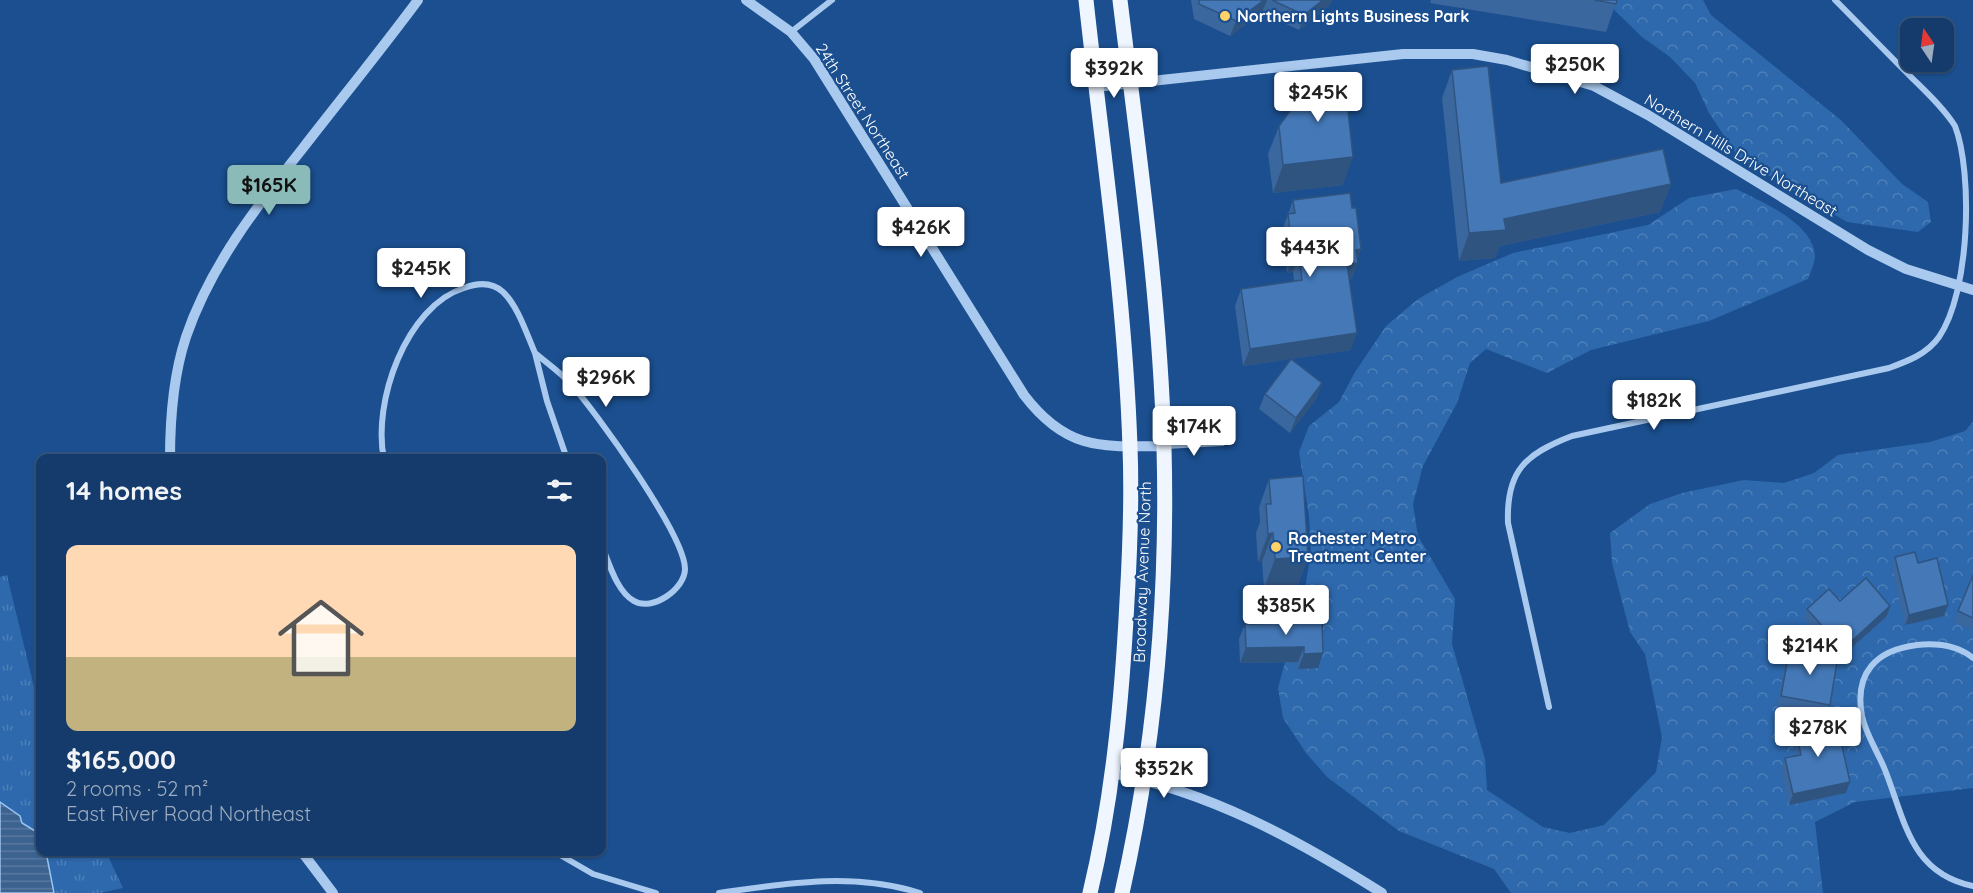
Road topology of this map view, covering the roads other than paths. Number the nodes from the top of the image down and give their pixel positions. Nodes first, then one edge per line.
1 (418, 0) edge
2 (746, 0) edge
3 (832, 0) edge
4 (1086, 0) edge
5 (1120, 0) edge
6 (1835, 0) edge
7 (791, 32) junction
8 (1130, 83) junction
9 (1096, 87) junction
10 (1958, 287) junction
11 (1973, 290) edge
12 (535, 354) junction
13 (1222, 443) dead end
14 (1130, 446) junction
15 (1164, 446) junction
16 (170, 454) edge
17 (383, 454) edge
18 (565, 454) edge
19 (606, 555) edge
20 (1973, 658) edge
21 (1549, 706) dead end
22 (1112, 773) junction
23 (1145, 780) junction
24 (306, 856) edge
25 (562, 856) edge
26 (1973, 886) edge
27 (333, 893) edge
28 (656, 893) edge
29 (719, 893) edge
30 (920, 893) edge
31 (1090, 893) edge
32 (1122, 893) edge
33 (1382, 893) edge

1 - 16 street
2 - 7 street, 24th Street Northeast
3 - 7 street
4 - 9 main road, Broadway Avenue North
5 - 8 main road, Broadway Avenue North
6 - 10 street
7 - 14 street, 24th Street Northeast
8 - 9 street, Northern Hills Drive Northeast
8 - 10 street, Northern Hills Drive Northeast
8 - 15 main road, Broadway Avenue North
9 - 14 main road, Broadway Avenue North
10 - 11 street, Northern Hills Drive Northeast
10 - 21 street
12 - 17 street
12 - 18 street
12 - 19 street
13 - 15 street
14 - 15 street, 24th Street Northeast
14 - 22 main road, Broadway Avenue North
15 - 23 main road, Broadway Avenue North
20 - 26 street
22 - 23 street
22 - 31 main road, Broadway Avenue North
23 - 32 main road, Broadway Avenue North
23 - 33 street
24 - 27 street
25 - 28 street
29 - 30 street

